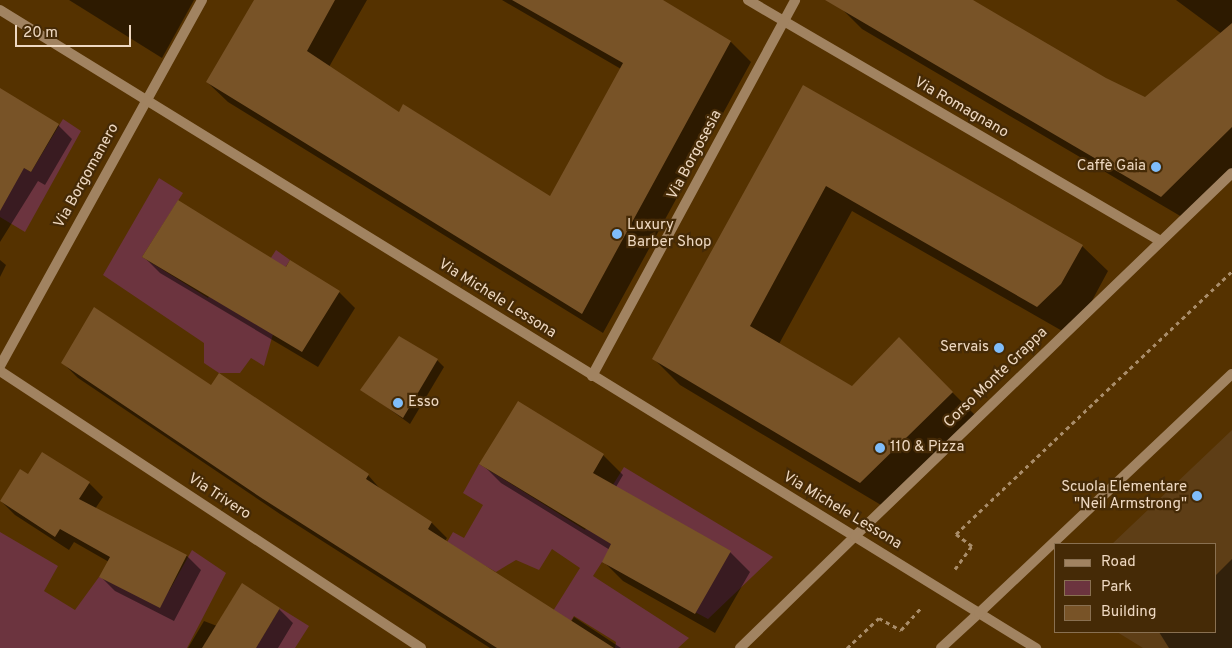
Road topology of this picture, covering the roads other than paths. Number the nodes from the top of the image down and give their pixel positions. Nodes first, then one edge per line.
1 (202, 0) edge
2 (748, 0) edge
3 (795, 0) edge
4 (0, 10) edge
5 (783, 22) junction
6 (146, 100) junction
7 (1232, 173) edge
8 (1160, 242) junction
9 (0, 366) edge
10 (0, 371) edge
11 (1232, 374) edge
12 (592, 376) junction
13 (855, 536) junction
14 (979, 613) junction
15 (421, 648) edge
16 (740, 648) edge
17 (941, 648) edge
18 (1036, 648) edge

1 - 6 street, Via Borgomanero
2 - 5 street, Via Romagnano
3 - 5 street, Via Borgosesia
4 - 6 street, Via Michele Lessona
5 - 8 street, Via Romagnano
5 - 12 street, Via Borgosesia
6 - 9 street, Via Borgomanero
6 - 12 street, Via Michele Lessona
7 - 8 street, Corso Monte Grappa
8 - 13 street, Corso Monte Grappa
10 - 15 street, Via Trivero
11 - 14 street
12 - 13 street, Via Michele Lessona
13 - 14 street, Via Michele Lessona
13 - 16 street, Corso Monte Grappa
14 - 17 street
14 - 18 street, Via Michele Lessona

